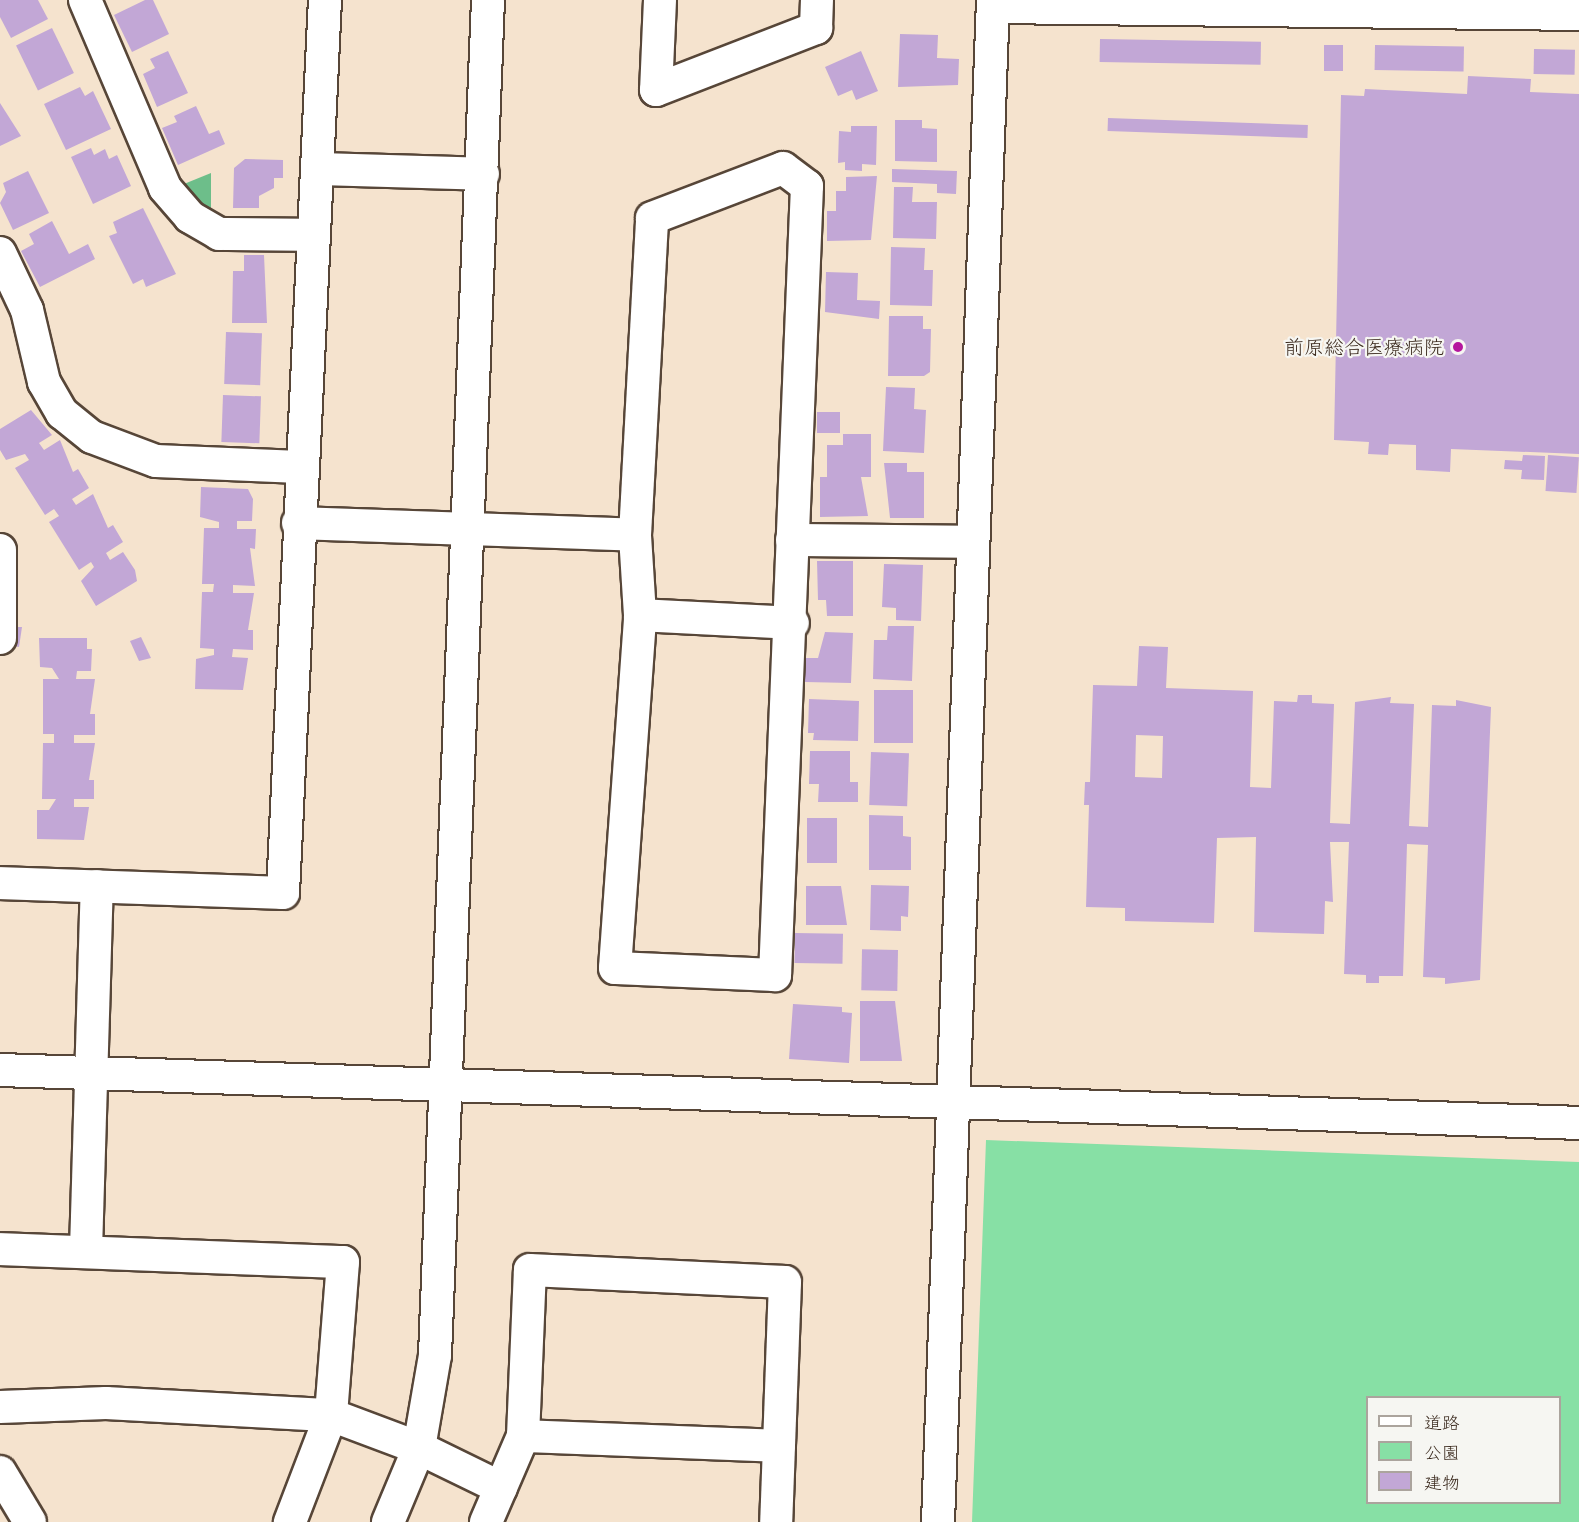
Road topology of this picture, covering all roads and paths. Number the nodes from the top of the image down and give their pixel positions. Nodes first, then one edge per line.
1 (85, 0) edge
2 (324, 0) edge
3 (488, 0) edge
4 (660, 0) edge
5 (817, 0) edge
6 (993, 3) edge
7 (1277, 5) edge
8 (1579, 14) edge
9 (319, 169) junction
10 (483, 174) junction
11 (310, 235) junction
12 (0, 254) edge
13 (300, 467) junction
14 (298, 523) junction
15 (469, 526) junction
16 (635, 535) junction
17 (792, 540) junction
18 (973, 542) junction
19 (0, 550) edge
20 (640, 615) junction
21 (793, 623) junction
22 (0, 638) edge
23 (0, 883) edge
24 (97, 886) junction
25 (0, 1070) edge
26 (92, 1070) junction
27 (447, 1082) junction
28 (953, 1101) junction
29 (1579, 1124) edge
30 (0, 1249) edge
31 (86, 1250) junction
32 (0, 1407) edge
33 (331, 1415) junction
34 (524, 1436) junction
35 (779, 1446) junction
36 (419, 1448) junction
37 (0, 1472) edge
38 (501, 1488) junction
39 (30, 1522) edge
40 (290, 1522) edge
41 (388, 1522) edge
42 (486, 1522) edge
43 (776, 1522) edge
44 (938, 1522) edge

1 - 11 street
2 - 9 street
3 - 10 street
4 - 5 street
6 - 7 street
6 - 18 street
7 - 8 street
9 - 10 street
9 - 11 street
10 - 15 street
11 - 13 street
12 - 13 street
13 - 14 street
14 - 15 street
14 - 24 street
15 - 16 street
15 - 27 street
16 - 17 street
16 - 20 street
17 - 18 street
17 - 21 street
18 - 28 street
19 - 22 street
20 - 21 street
20 - 21 street
23 - 24 street
24 - 26 street
25 - 26 street
26 - 27 street
26 - 31 street
27 - 28 street
27 - 36 street
28 - 29 street
28 - 44 street
30 - 31 street
31 - 33 street
32 - 33 street
33 - 36 street
33 - 40 street
34 - 35 street
34 - 35 street
34 - 38 street
35 - 43 street
36 - 38 street
36 - 41 street
37 - 39 street
38 - 42 street

